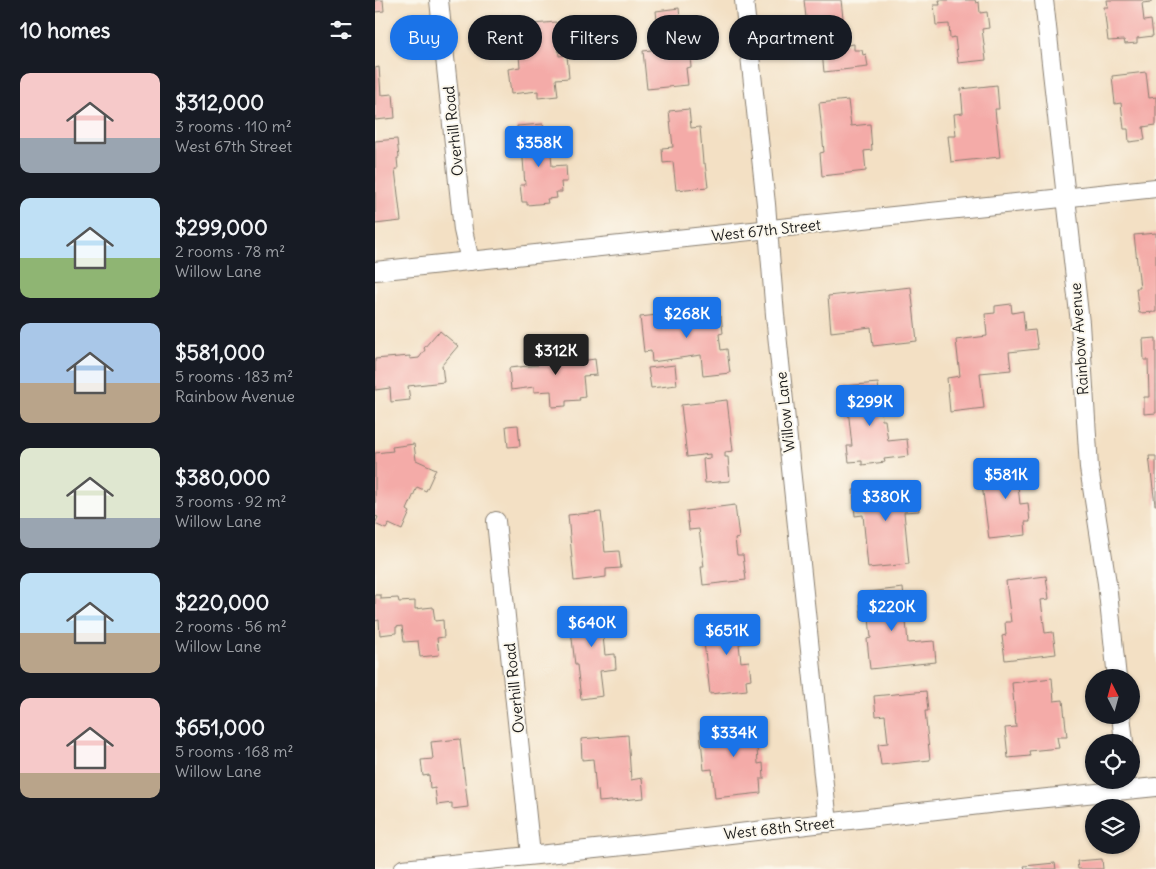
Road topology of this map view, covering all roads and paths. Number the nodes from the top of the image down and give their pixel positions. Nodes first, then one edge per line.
1 (439, 0) edge
2 (744, 0) edge
3 (1043, 0) edge
4 (1156, 188) edge
5 (1065, 197) junction
6 (767, 230) junction
7 (470, 261) junction
8 (375, 272) edge
9 (496, 521) dead end
10 (1116, 669) edge
11 (1140, 786) edge
12 (1156, 787) edge
13 (1100, 789) edge
14 (828, 823) junction
15 (531, 855) junction
16 (403, 869) edge

1 - 7 street, Overhill Road
2 - 6 street, Willow Lane
3 - 5 street, Rainbow Avenue
4 - 5 street, West 67th Street
5 - 6 street, West 67th Street
5 - 10 street, Rainbow Avenue
6 - 7 street, West 67th Street
6 - 14 street, Willow Lane
7 - 8 street, West 67th Street
9 - 15 street, Overhill Road
11 - 12 street, West 68th Street
13 - 14 street, West 68th Street
14 - 15 street, West 68th Street
15 - 16 street, West 68th Street

